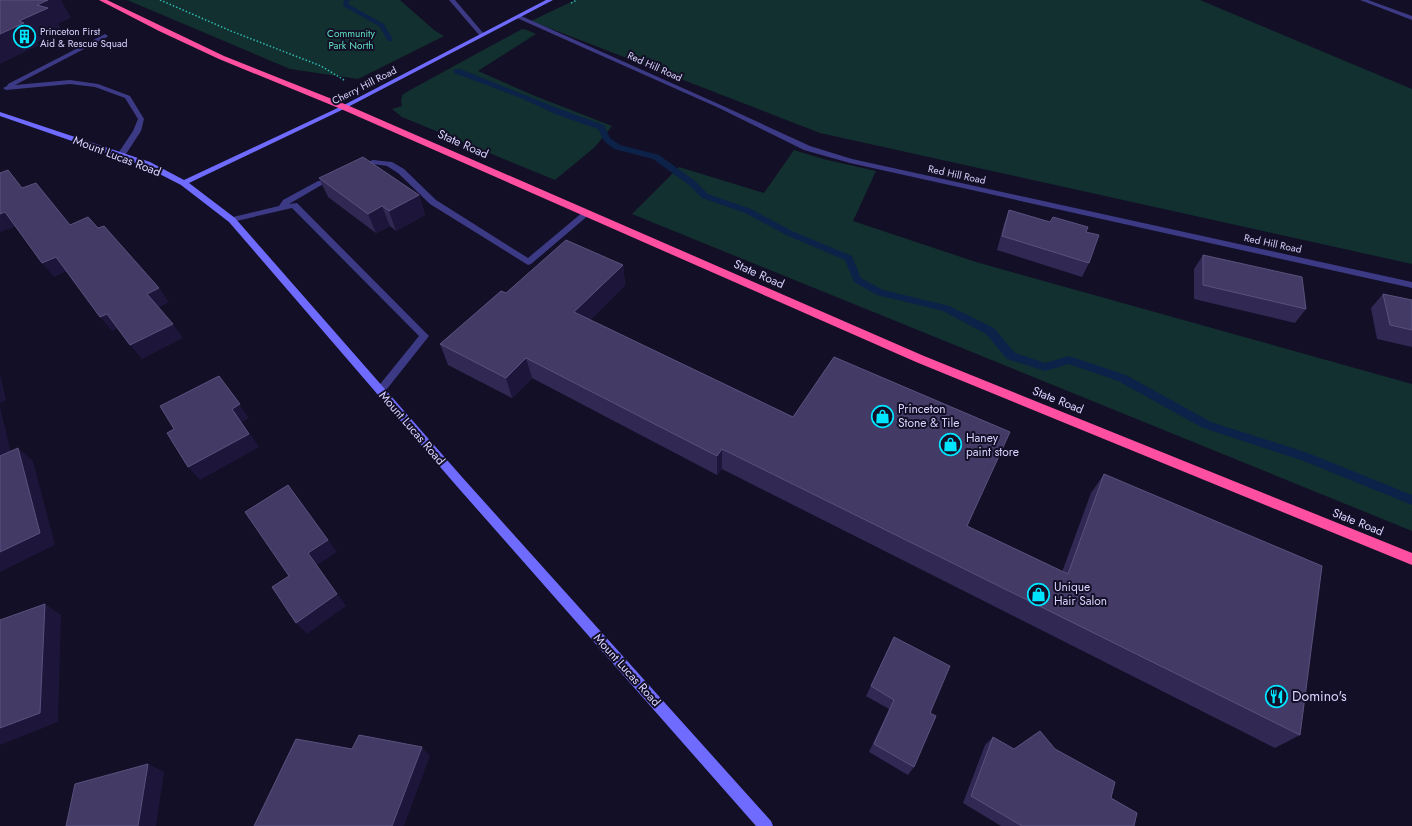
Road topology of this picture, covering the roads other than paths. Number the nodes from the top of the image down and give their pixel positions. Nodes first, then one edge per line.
1 (102, 0) edge
2 (452, 0) edge
3 (550, 0) edge
4 (1363, 0) edge
5 (519, 17) junction
6 (1412, 18) edge
7 (482, 35) junction
8 (105, 36) dead end
9 (3, 90) edge
10 (344, 107) junction
11 (4, 115) edge
12 (0, 120) edge
13 (121, 155) junction
14 (352, 169) edge
15 (184, 183) junction
16 (321, 183) dead end
17 (282, 207) junction
18 (586, 214) junction
19 (232, 220) junction
20 (1412, 285) edge
21 (380, 391) junction
22 (1412, 559) edge
23 (766, 826) edge

1 - 10 highway, State Road
2 - 7 street
3 - 5 street, Cherry Hill Road
4 - 6 street
5 - 7 street, Cherry Hill Road
5 - 20 street, Red Hill Road
7 - 10 street, Cherry Hill Road
8 - 9 street
9 - 13 street
10 - 15 street, Cherry Hill Road
10 - 18 highway, State Road
11 - 12 street
11 - 13 street, Mount Lucas Road
13 - 15 street, Mount Lucas Road
14 - 18 street
15 - 19 street, Mount Lucas Road
16 - 17 street
17 - 19 street
17 - 21 street
18 - 22 highway, State Road
19 - 21 street, Mount Lucas Road
21 - 23 street, Mount Lucas Road

